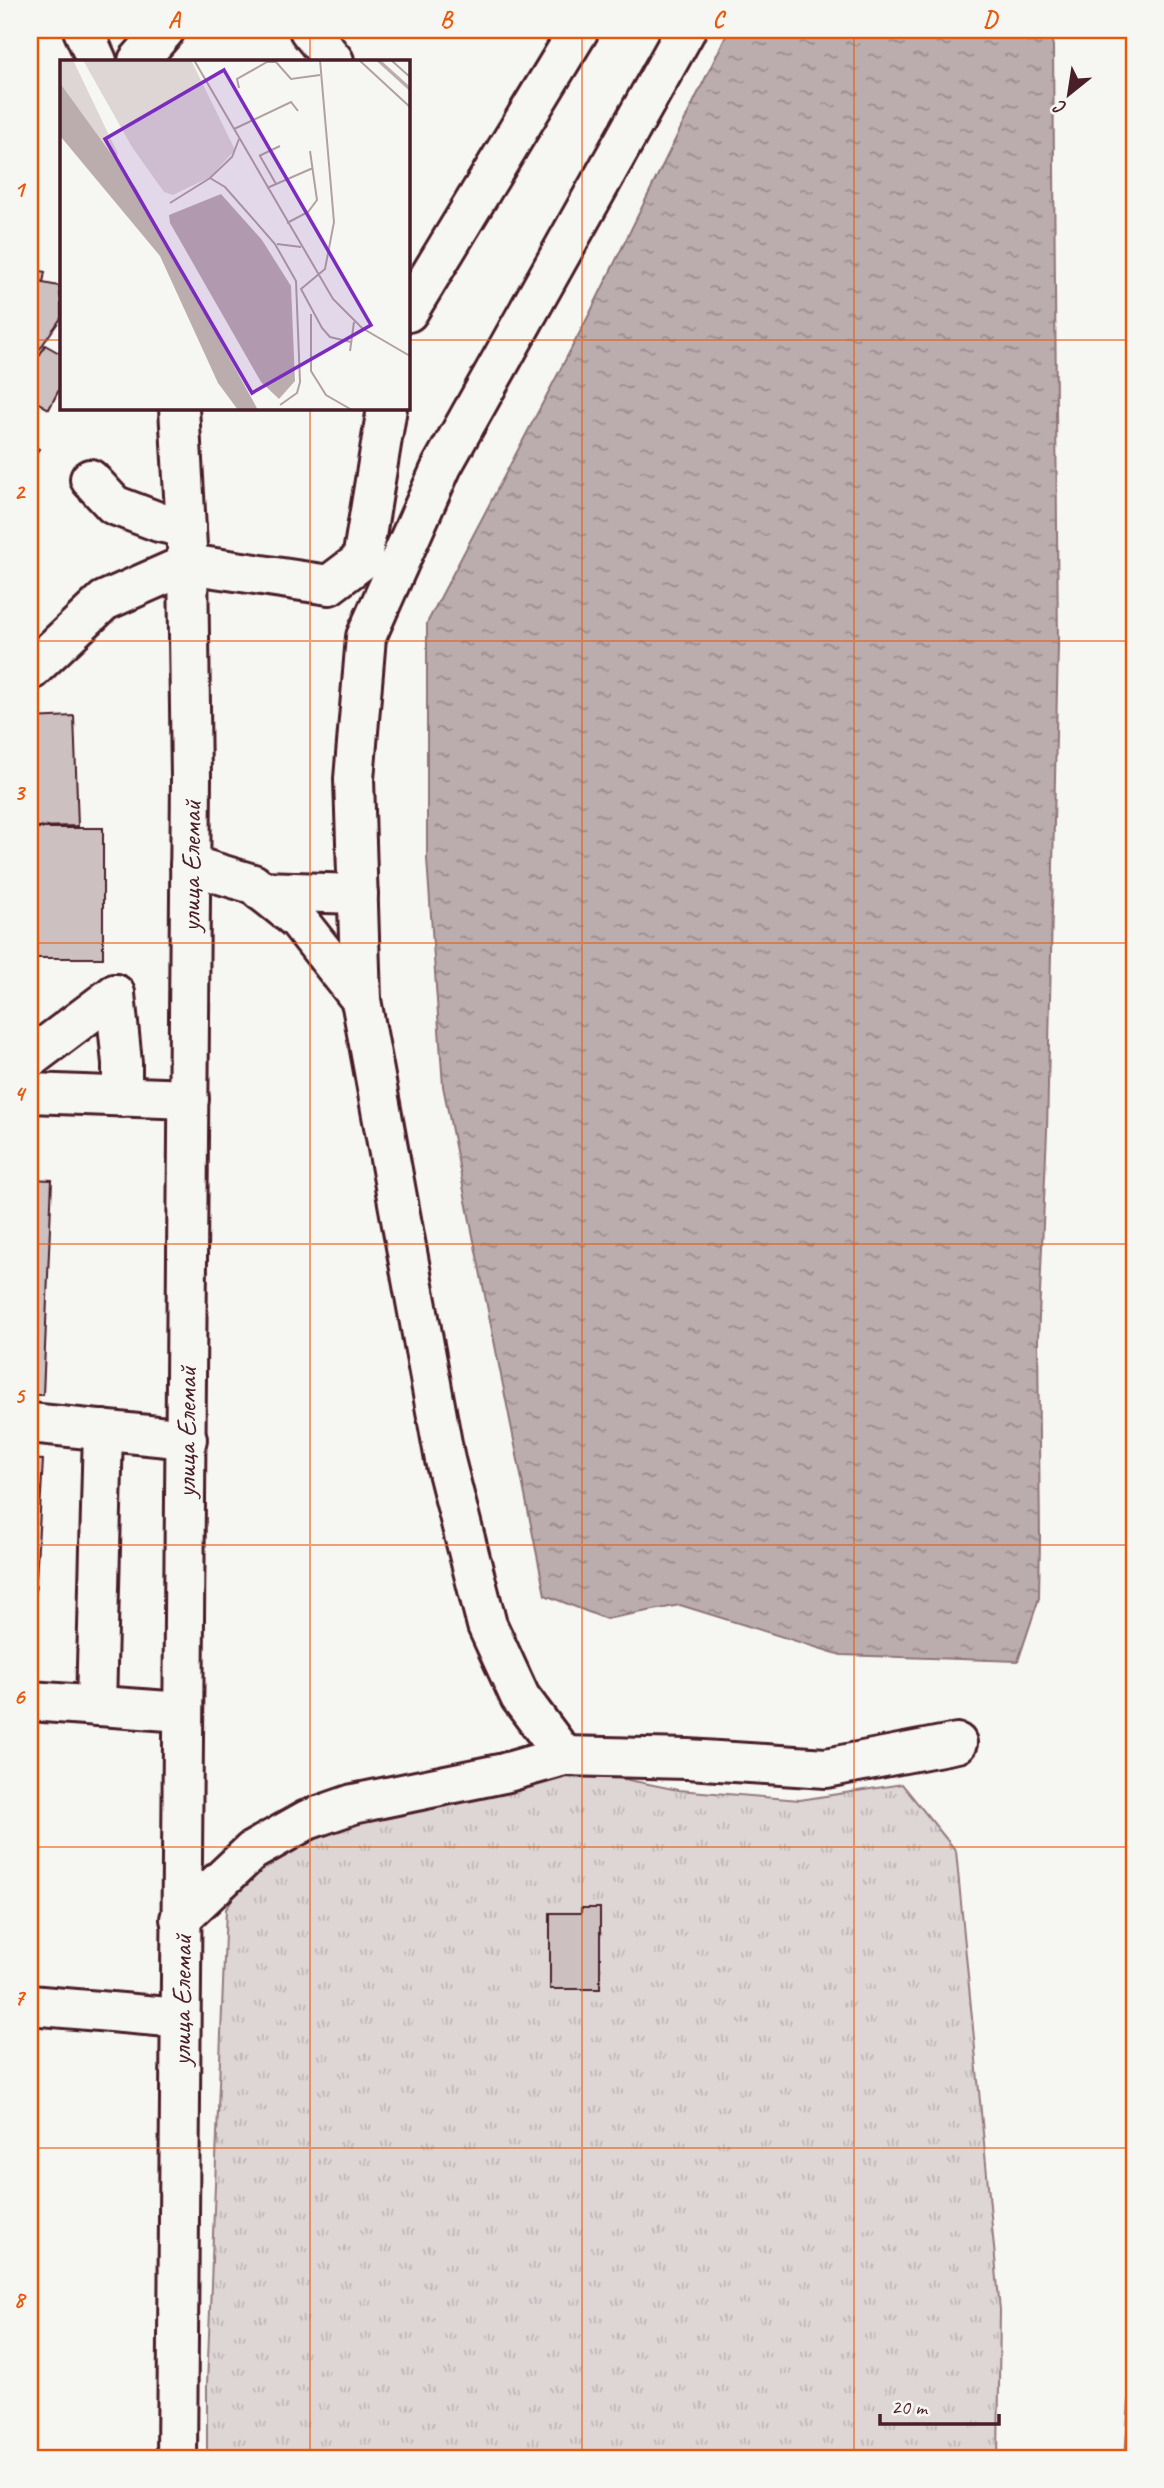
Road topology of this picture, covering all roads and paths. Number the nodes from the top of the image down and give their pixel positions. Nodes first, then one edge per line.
1 (83, 30) edge
2 (165, 30) edge
3 (309, 30) edge
4 (579, 30) edge
5 (686, 30) edge
6 (97, 60) edge
7 (139, 60) edge
8 (333, 60) edge
9 (410, 309) edge
10 (179, 410) edge
11 (387, 410) edge
12 (90, 479) dead end
13 (187, 546) junction
14 (30, 671) edge
15 (190, 866) junction
16 (261, 891) junction
17 (358, 894) junction
18 (361, 1000) junction
19 (30, 1058) edge
20 (30, 1093) edge
21 (122, 1097) junction
22 (189, 1099) junction
23 (30, 1423) edge
24 (103, 1430) junction
25 (187, 1439) junction
26 (30, 1701) edge
27 (96, 1706) junction
28 (183, 1712) junction
29 (957, 1743) dead end
30 (564, 1756) junction
31 (180, 1919) junction
32 (30, 2005) edge
33 (180, 2018) junction
34 (177, 2458) edge

1 - 6 street
2 - 7 street
3 - 8 street
4 - 9 street
5 - 17 street
10 - 13 street, улица Елемай
11 - 13 street
12 - 13 street
13 - 14 street
13 - 15 street, улица Елемай
15 - 16 street
15 - 22 street, улица Елемай
16 - 17 street
16 - 18 street
17 - 18 street
18 - 30 street
19 - 21 street
20 - 21 street
21 - 22 street
22 - 25 street, улица Елемай
23 - 24 street
24 - 25 street
24 - 27 street
25 - 28 street, улица Елемай
26 - 27 street
27 - 28 street
28 - 31 street, улица Елемай
29 - 30 street
30 - 31 street
31 - 33 street, улица Елемай
32 - 33 street
33 - 34 street, улица Елемай

